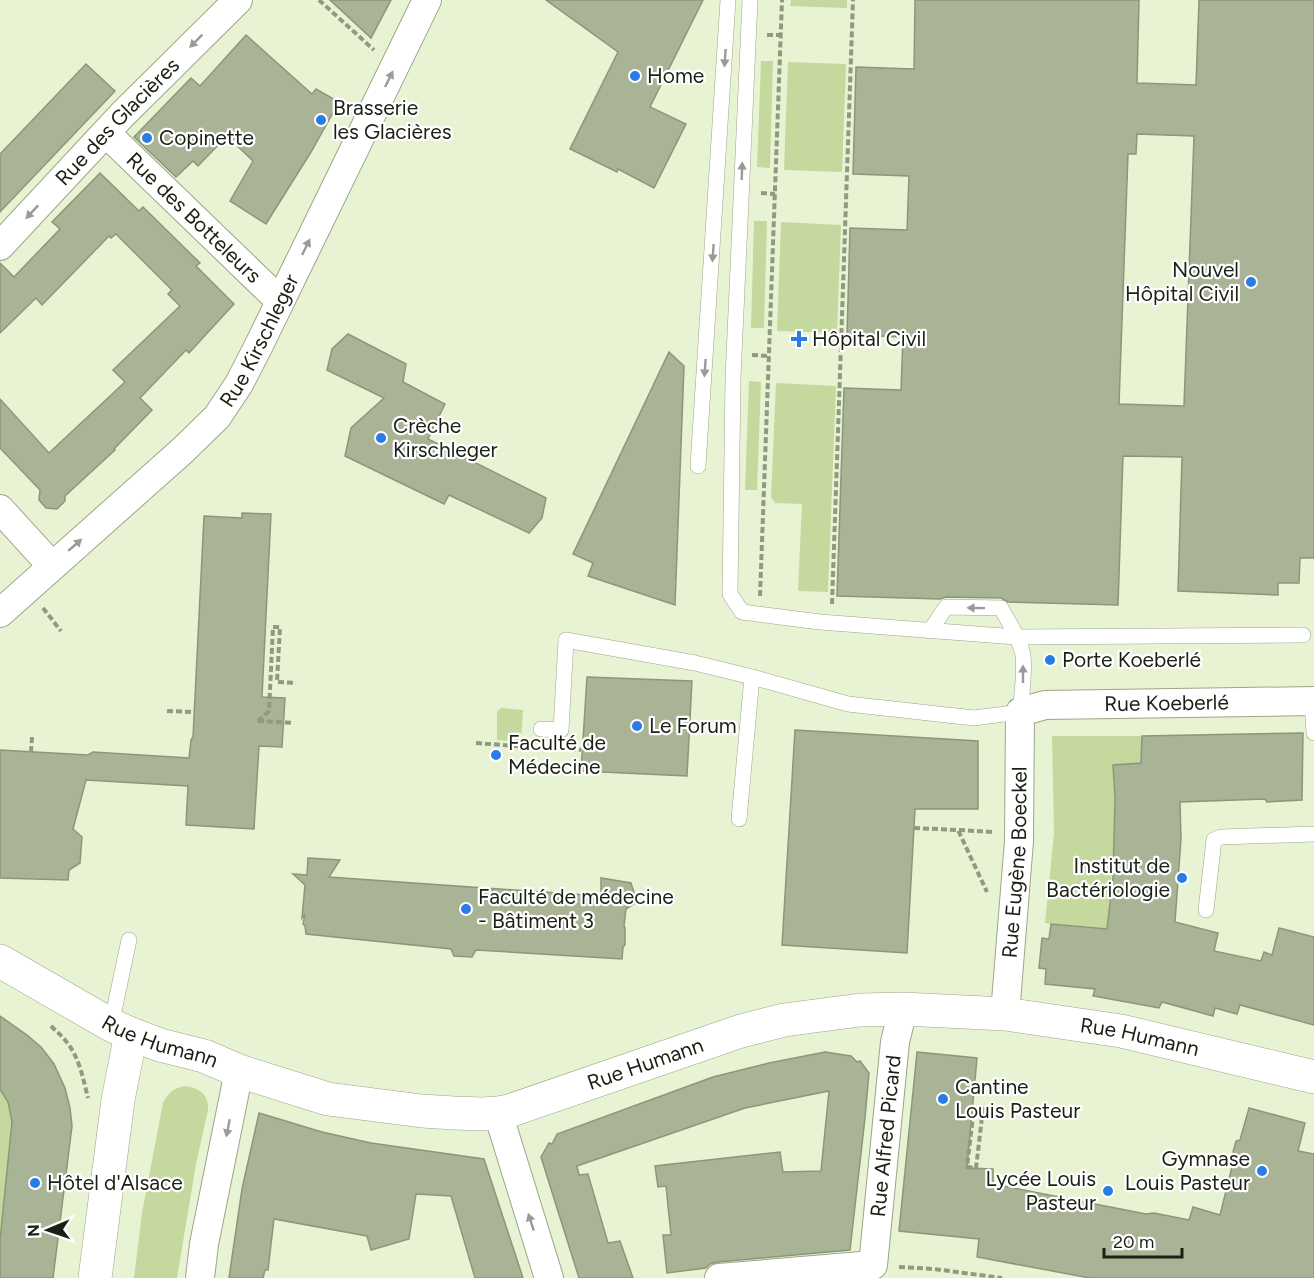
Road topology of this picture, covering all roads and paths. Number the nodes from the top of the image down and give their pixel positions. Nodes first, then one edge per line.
1 (238, 0) edge
2 (319, 0) edge
3 (427, 0) edge
4 (729, 0) edge
5 (750, 0) edge
6 (782, 0) edge
7 (853, 0) edge
8 (772, 35) dead end
9 (781, 35) junction
10 (394, 69) junction
11 (106, 133) junction
12 (766, 194) dead end
13 (775, 194) junction
14 (714, 229) junction
15 (740, 229) junction
16 (0, 246) edge
17 (280, 301) junction
18 (698, 466) dead end
19 (0, 509) edge
20 (52, 566) junction
21 (0, 613) edge
22 (760, 614) junction
23 (831, 623) junction
24 (930, 631) junction
25 (1303, 635) dead end
26 (1016, 637) junction
27 (752, 677) junction
28 (296, 683) dead end
29 (1313, 701) edge
30 (167, 711) dead end
31 (194, 712) dead end
32 (1020, 712) junction
33 (294, 723) dead end
34 (541, 729) dead end
35 (1314, 733) edge
36 (32, 737) dead end
37 (31, 752) dead end
38 (739, 819) dead end
39 (914, 828) dead end
40 (958, 830) junction
41 (1019, 834) junction
42 (1314, 834) edge
43 (992, 901) dead end
44 (1206, 910) dead end
45 (129, 940) dead end
46 (0, 961) edge
47 (903, 1008) junction
48 (1005, 1014) junction
49 (47, 1022) dead end
50 (121, 1029) junction
51 (239, 1071) junction
52 (1314, 1077) edge
53 (90, 1107) dead end
54 (498, 1113) junction
55 (967, 1167) joint
56 (873, 1265) junction
57 (95, 1278) edge
58 (200, 1278) edge
59 (549, 1278) edge
60 (719, 1278) edge
61 (1002, 1278) edge

1 -> 11 street, Rue des Glacières
2 - 10 path
3 - 10 street, Rue Kirschleger
4 -> 14 lane
15 -> 5 lane
6 - 9 path
7 - 23 path
8 - 9 path
9 - 13 path
17 -> 10 street, Rue Kirschleger
11 -> 16 street, Rue des Glacières
11 - 17 street, Rue des Botteleurs
12 - 13 path
13 - 22 path
14 - 15 lane
14 -> 18 lane
15 - 22 lane
20 -> 17 street, Rue Kirschleger
19 - 20 street
20 - 21 street, Rue Kirschleger
22 - 23 lane
23 - 24 lane
24 - 26 lane
26 -> 24 lane
25 - 26 lane
32 -> 26 lane
27 - 32 lane
27 - 34 lane
27 - 38 lane
28 - 33 path
29 - 32 street, Rue Koeberlé
29 - 35 lane
30 - 31 path
32 - 41 street, Rue Eugène Boeckel
36 - 37 path
39 - 40 path
40 - 41 path
40 - 43 path
41 - 48 street, Rue Eugène Boeckel
42 - 44 lane
45 - 50 lane
46 - 50 street, Rue Humann
47 - 48 street, Rue Humann
47 - 54 street, Rue Humann
47 - 56 street, Rue Alfred Picard
48 - 52 street, Rue Humann
49 - 53 path
50 - 51 street, Rue Humann
50 - 57 street
51 - 54 street, Rue Humann
51 -> 58 street
59 -> 54 street
55 - 55 path
56 - 60 street
56 - 61 path

